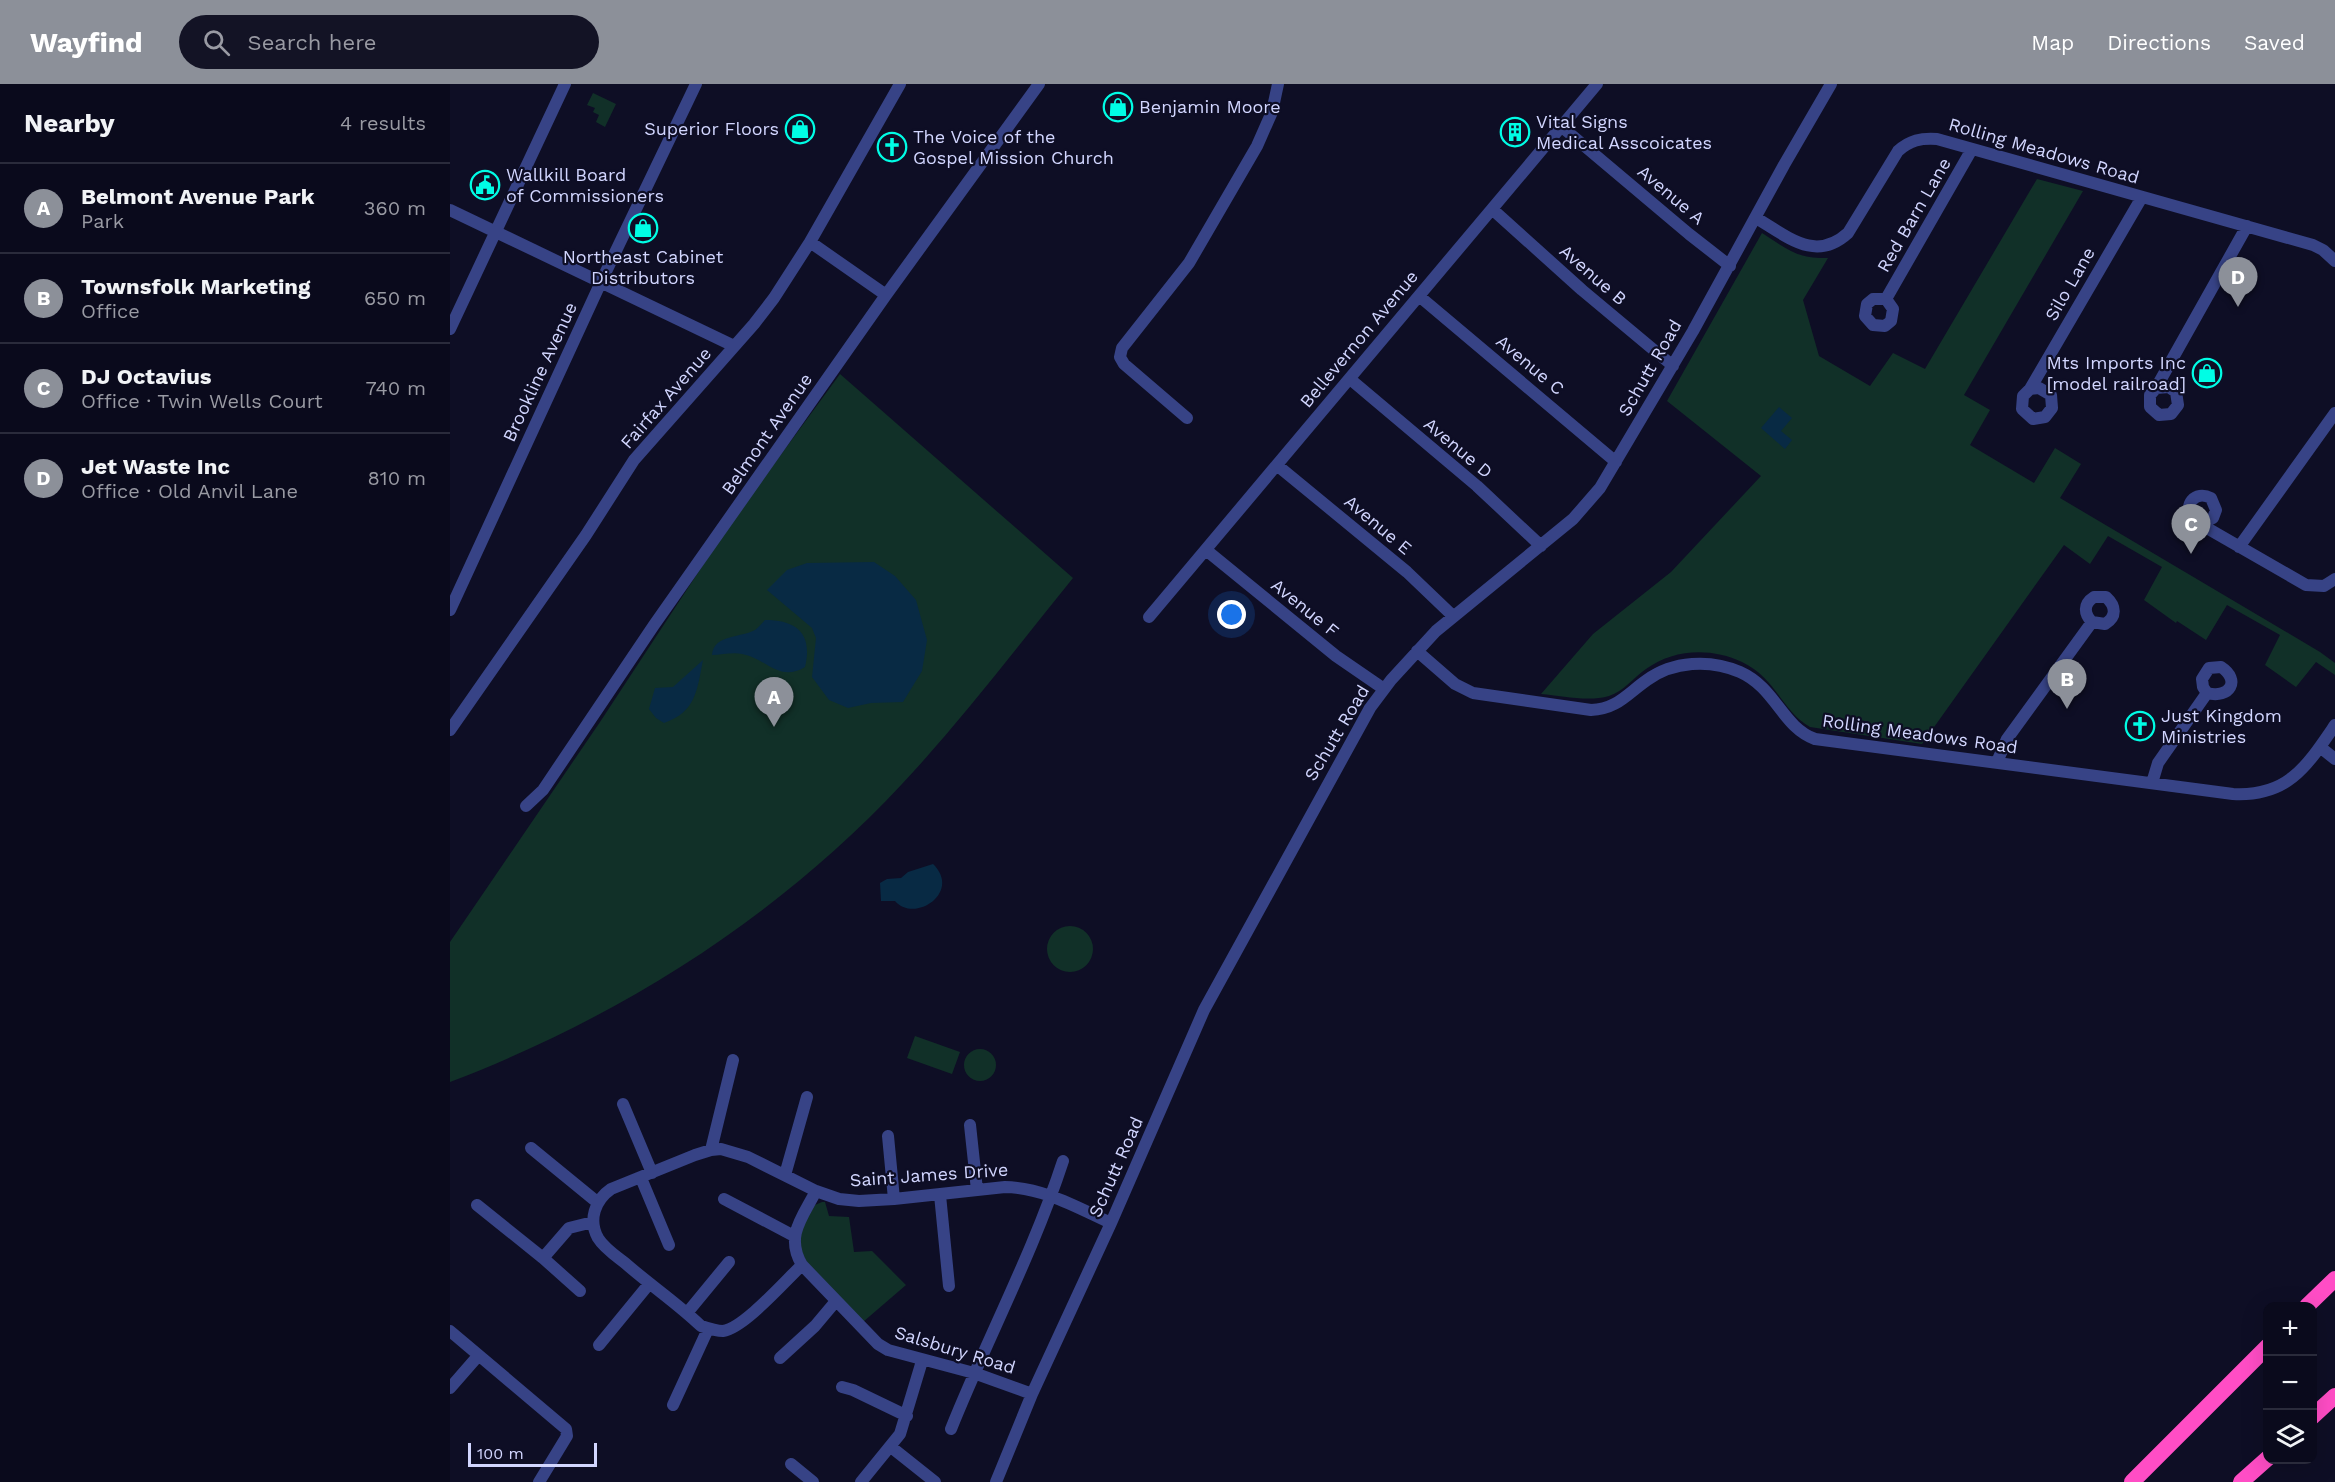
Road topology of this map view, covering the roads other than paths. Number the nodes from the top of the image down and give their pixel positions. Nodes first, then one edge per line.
1 (565, 84) edge
2 (696, 84) edge
3 (900, 84) edge
4 (1039, 84) edge
5 (1278, 84) edge
6 (1597, 84) edge
7 (1831, 84) edge
8 (1562, 127) junction
9 (1972, 149) junction
10 (2142, 197) junction
11 (1492, 209) junction
12 (450, 210) edge
13 (1756, 218) junction
14 (2247, 226) junction
15 (495, 232) junction
16 (810, 242) junction
17 (2335, 261) edge
18 (1730, 266) junction
19 (601, 282) junction
20 (886, 295) junction
21 (1419, 296) junction
22 (1886, 299) dead end
23 (450, 329) edge
24 (734, 346) junction
25 (1673, 366) junction
26 (1350, 380) junction
27 (2156, 388) dead end
28 (2030, 389) dead end
29 (2335, 413) edge
30 (1187, 418) dead end
31 (1617, 462) junction
32 (1278, 466) junction
33 (2201, 523) dead end
34 (1541, 546) junction
35 (2239, 548) junction
36 (1206, 550) junction
37 (2335, 579) edge
38 (450, 610) edge
39 (1453, 616) junction
40 (1149, 617) dead end
41 (2092, 622) dead end
42 (1417, 651) junction
43 (1384, 689) junction
44 (2208, 693) dead end
45 (2335, 725) edge
46 (450, 730) edge
47 (2320, 747) junction
48 (2335, 759) edge
49 (1996, 762) junction
50 (2152, 783) junction
51 (526, 806) dead end
52 (733, 1060) dead end
53 (807, 1097) dead end
54 (623, 1104) dead end
55 (970, 1125) dead end
56 (888, 1136) dead end
57 (531, 1148) dead end
58 (711, 1150) junction
59 (1063, 1161) dead end
60 (646, 1175) junction
61 (785, 1175) junction
62 (977, 1190) junction
63 (816, 1191) junction
64 (940, 1195) junction
65 (1052, 1195) junction
66 (724, 1199) dead end
67 (894, 1199) junction
68 (597, 1202) junction
69 (477, 1205) dead end
70 (593, 1222) junction
71 (1111, 1223) junction
72 (794, 1236) junction
73 (669, 1245) dead end
74 (543, 1258) junction
75 (729, 1262) dead end
76 (801, 1265) junction
77 (2335, 1279) edge
78 (649, 1284) junction
79 (950, 1286) dead end
80 (580, 1291) dead end
81 (836, 1301) junction
82 (2311, 1302) edge
83 (687, 1313) junction
84 (708, 1329) junction
85 (450, 1332) edge
86 (599, 1345) dead end
87 (2263, 1351) edge
88 (478, 1356) junction
89 (780, 1358) dead end
90 (922, 1361) junction
91 (974, 1373) junction
92 (842, 1387) dead end
93 (450, 1388) edge
94 (1032, 1394) junction
95 (2335, 1396) edge
96 (673, 1406) dead end
97 (2317, 1413) edge
98 (907, 1416) junction
99 (951, 1429) dead end
100 (891, 1447) junction
101 (2263, 1462) edge
102 (791, 1464) dead end
103 (539, 1482) edge
104 (813, 1482) edge
105 (861, 1482) edge
106 (935, 1482) edge
107 (996, 1482) edge
108 (2132, 1482) edge
109 (2241, 1482) edge

1 - 15 street
2 - 19 street, Brookline Avenue
3 - 16 street, Fairfax Avenue
4 - 20 street, Belmont Avenue
5 - 30 street
6 - 8 street, Bellevernon Avenue
7 - 13 street, Schutt Road
8 - 11 street, Bellevernon Avenue
8 - 18 street, Avenue A
9 - 10 street, Rolling Meadows Road
9 - 13 street, Rolling Meadows Road
9 - 22 street, Red Barn Lane
10 - 14 street, Rolling Meadows Road
10 - 28 street, Silo Lane
11 - 21 street, Bellevernon Avenue
11 - 25 street, Avenue B
12 - 15 street
13 - 18 street, Schutt Road
14 - 17 street, Rolling Meadows Road
14 - 27 street
15 - 19 street
15 - 23 street
16 - 20 street
16 - 24 street, Fairfax Avenue
18 - 25 street, Schutt Road
19 - 24 street
19 - 38 street, Brookline Avenue
20 - 51 street, Belmont Avenue
21 - 26 street, Bellevernon Avenue
21 - 31 street, Avenue C
24 - 46 street, Fairfax Avenue
25 - 31 street, Schutt Road
26 - 32 street, Bellevernon Avenue
26 - 34 street, Avenue D
29 - 35 street
31 - 34 street, Schutt Road
32 - 36 street, Bellevernon Avenue
32 - 39 street, Avenue E
33 - 35 street
34 - 39 street, Schutt Road
35 - 37 street
36 - 40 street, Bellevernon Avenue
36 - 43 street, Avenue F
39 - 42 street, Schutt Road
41 - 49 street
42 - 43 street, Schutt Road
42 - 49 street, Rolling Meadows Road
43 - 71 street, Schutt Road
44 - 50 street
45 - 47 street, Rolling Meadows Road
47 - 48 street
47 - 50 street, Rolling Meadows Road
49 - 50 street, Rolling Meadows Road
52 - 58 street
53 - 61 street
54 - 60 street
55 - 62 street
56 - 67 street
57 - 68 street
58 - 60 street
58 - 61 street, Saint James Drive
59 - 65 street
60 - 68 street
60 - 73 street
61 - 63 street, Saint James Drive
62 - 64 street, Saint James Drive
62 - 65 street, Saint James Drive
63 - 67 street, Saint James Drive
63 - 72 street
64 - 67 street, Saint James Drive
64 - 79 street
65 - 71 street, Saint James Drive
65 - 91 street
66 - 72 street
68 - 70 street
69 - 74 street
70 - 74 street
70 - 78 street
71 - 94 street, Schutt Road
72 - 76 street
74 - 80 street
75 - 83 street
76 - 81 street, Salsbury Road
76 - 84 street
77 - 82 highway
78 - 83 street
78 - 86 street
81 - 89 street
81 - 90 street, Salsbury Road
83 - 84 street
84 - 96 street
85 - 88 street
87 - 108 highway
88 - 93 street
88 - 103 street
90 - 91 street, Salsbury Road
90 - 98 street
91 - 94 street, Salsbury Road
91 - 99 street
92 - 98 street
94 - 107 street, Schutt Road
95 - 97 highway
98 - 100 street
100 - 105 street
100 - 106 street
101 - 109 highway
102 - 104 street

